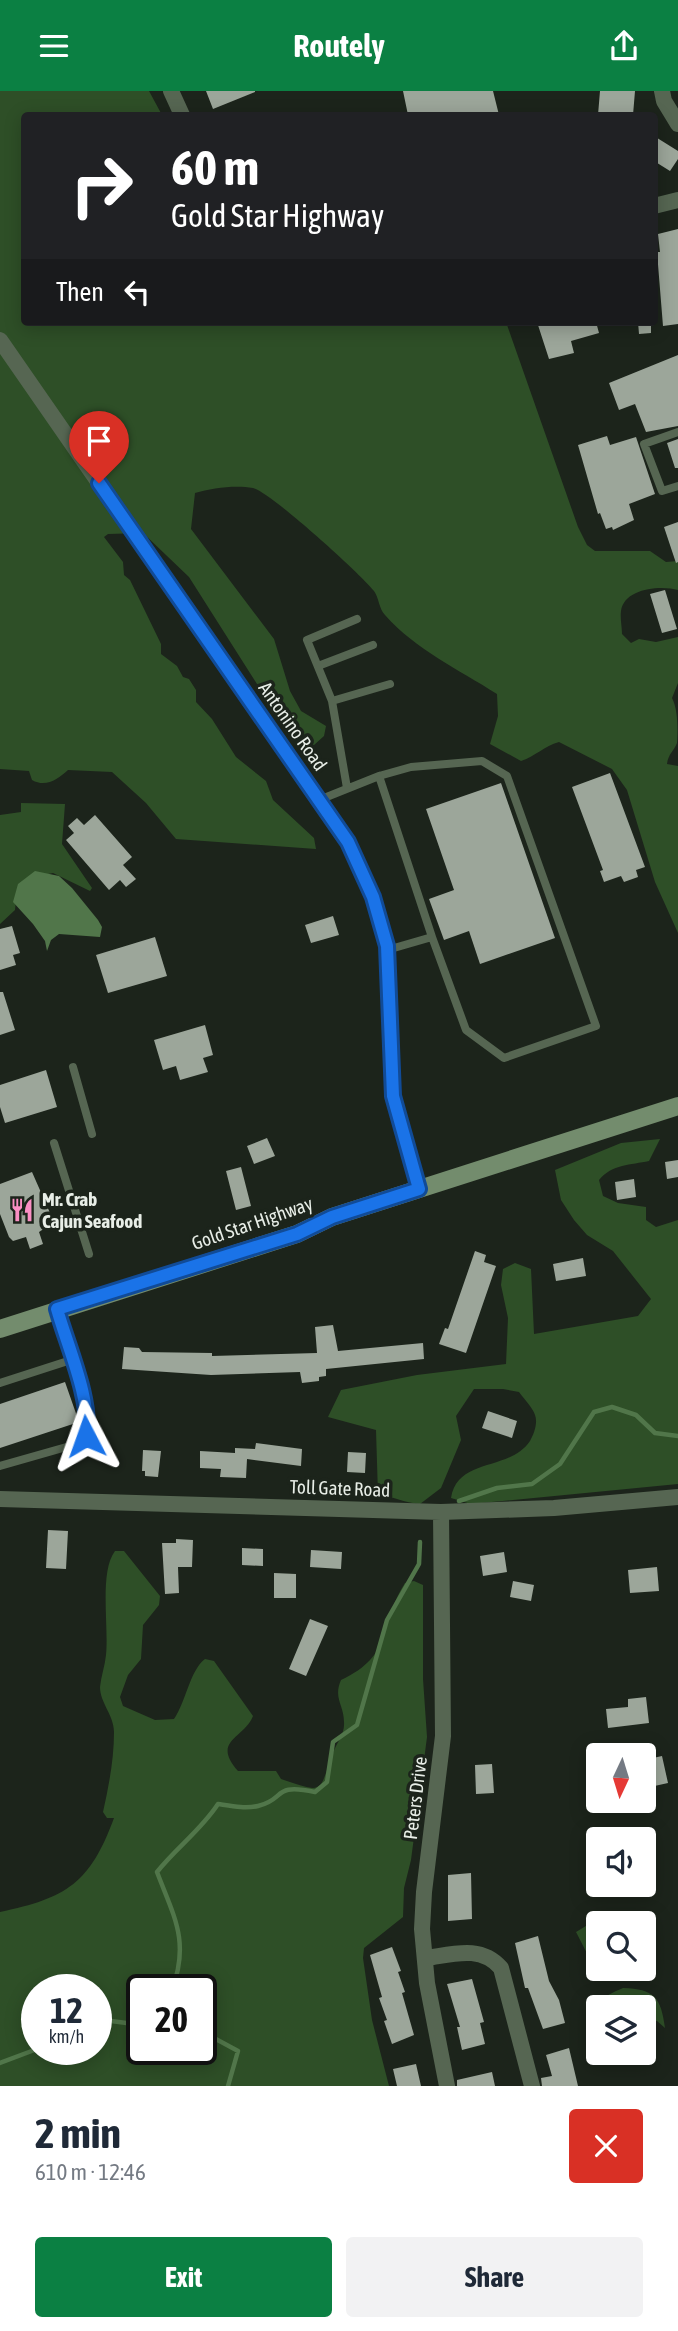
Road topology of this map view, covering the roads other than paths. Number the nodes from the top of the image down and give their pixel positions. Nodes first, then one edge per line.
1 (171, 91) edge
2 (662, 91) edge
3 (181, 112) edge
4 (678, 124) edge
5 (678, 200) edge
6 (658, 205) edge
7 (0, 340) edge
8 (678, 432) edge
9 (678, 486) edge
10 (357, 619) dead end
11 (373, 645) dead end
12 (318, 666) junction
13 (390, 684) dead end
14 (332, 701) junction
15 (379, 776) junction
16 (347, 788) junction
17 (318, 800) junction
18 (432, 937) junction
19 (387, 950) junction
20 (73, 1067) dead end
21 (678, 1106) edge
22 (92, 1134) dead end
23 (54, 1143) dead end
24 (419, 1189) junction
25 (89, 1254) dead end
26 (57, 1309) junction
27 (0, 1329) edge
28 (71, 1360) junction
29 (0, 1383) edge
30 (0, 1466) edge
31 (678, 1497) edge
32 (0, 1499) edge
33 (441, 1512) junction
34 (426, 1958) junction
35 (447, 2086) edge
36 (532, 2086) edge

1 - 3 street
2 - 4 street
5 - 6 street
7 - 17 street, Antonino Road
8 - 9 lane
10 - 12 lane
11 - 12 lane
12 - 14 lane
13 - 14 lane
14 - 16 lane
15 - 16 lane
15 - 18 lane
15 - 18 lane
16 - 17 lane
17 - 19 street, Antonino Road
18 - 19 lane
19 - 24 street, Antonino Road
20 - 22 lane
21 - 24 main road, Gold Star Highway
23 - 25 lane
24 - 26 main road, Gold Star Highway
26 - 27 main road, Gold Star Highway
26 - 28 lane
28 - 29 lane
28 - 30 lane
31 - 33 street, Toll Gate Road
32 - 33 street, Toll Gate Road
33 - 34 street, Peters Drive
34 - 35 street, Peters Drive
34 - 36 street

